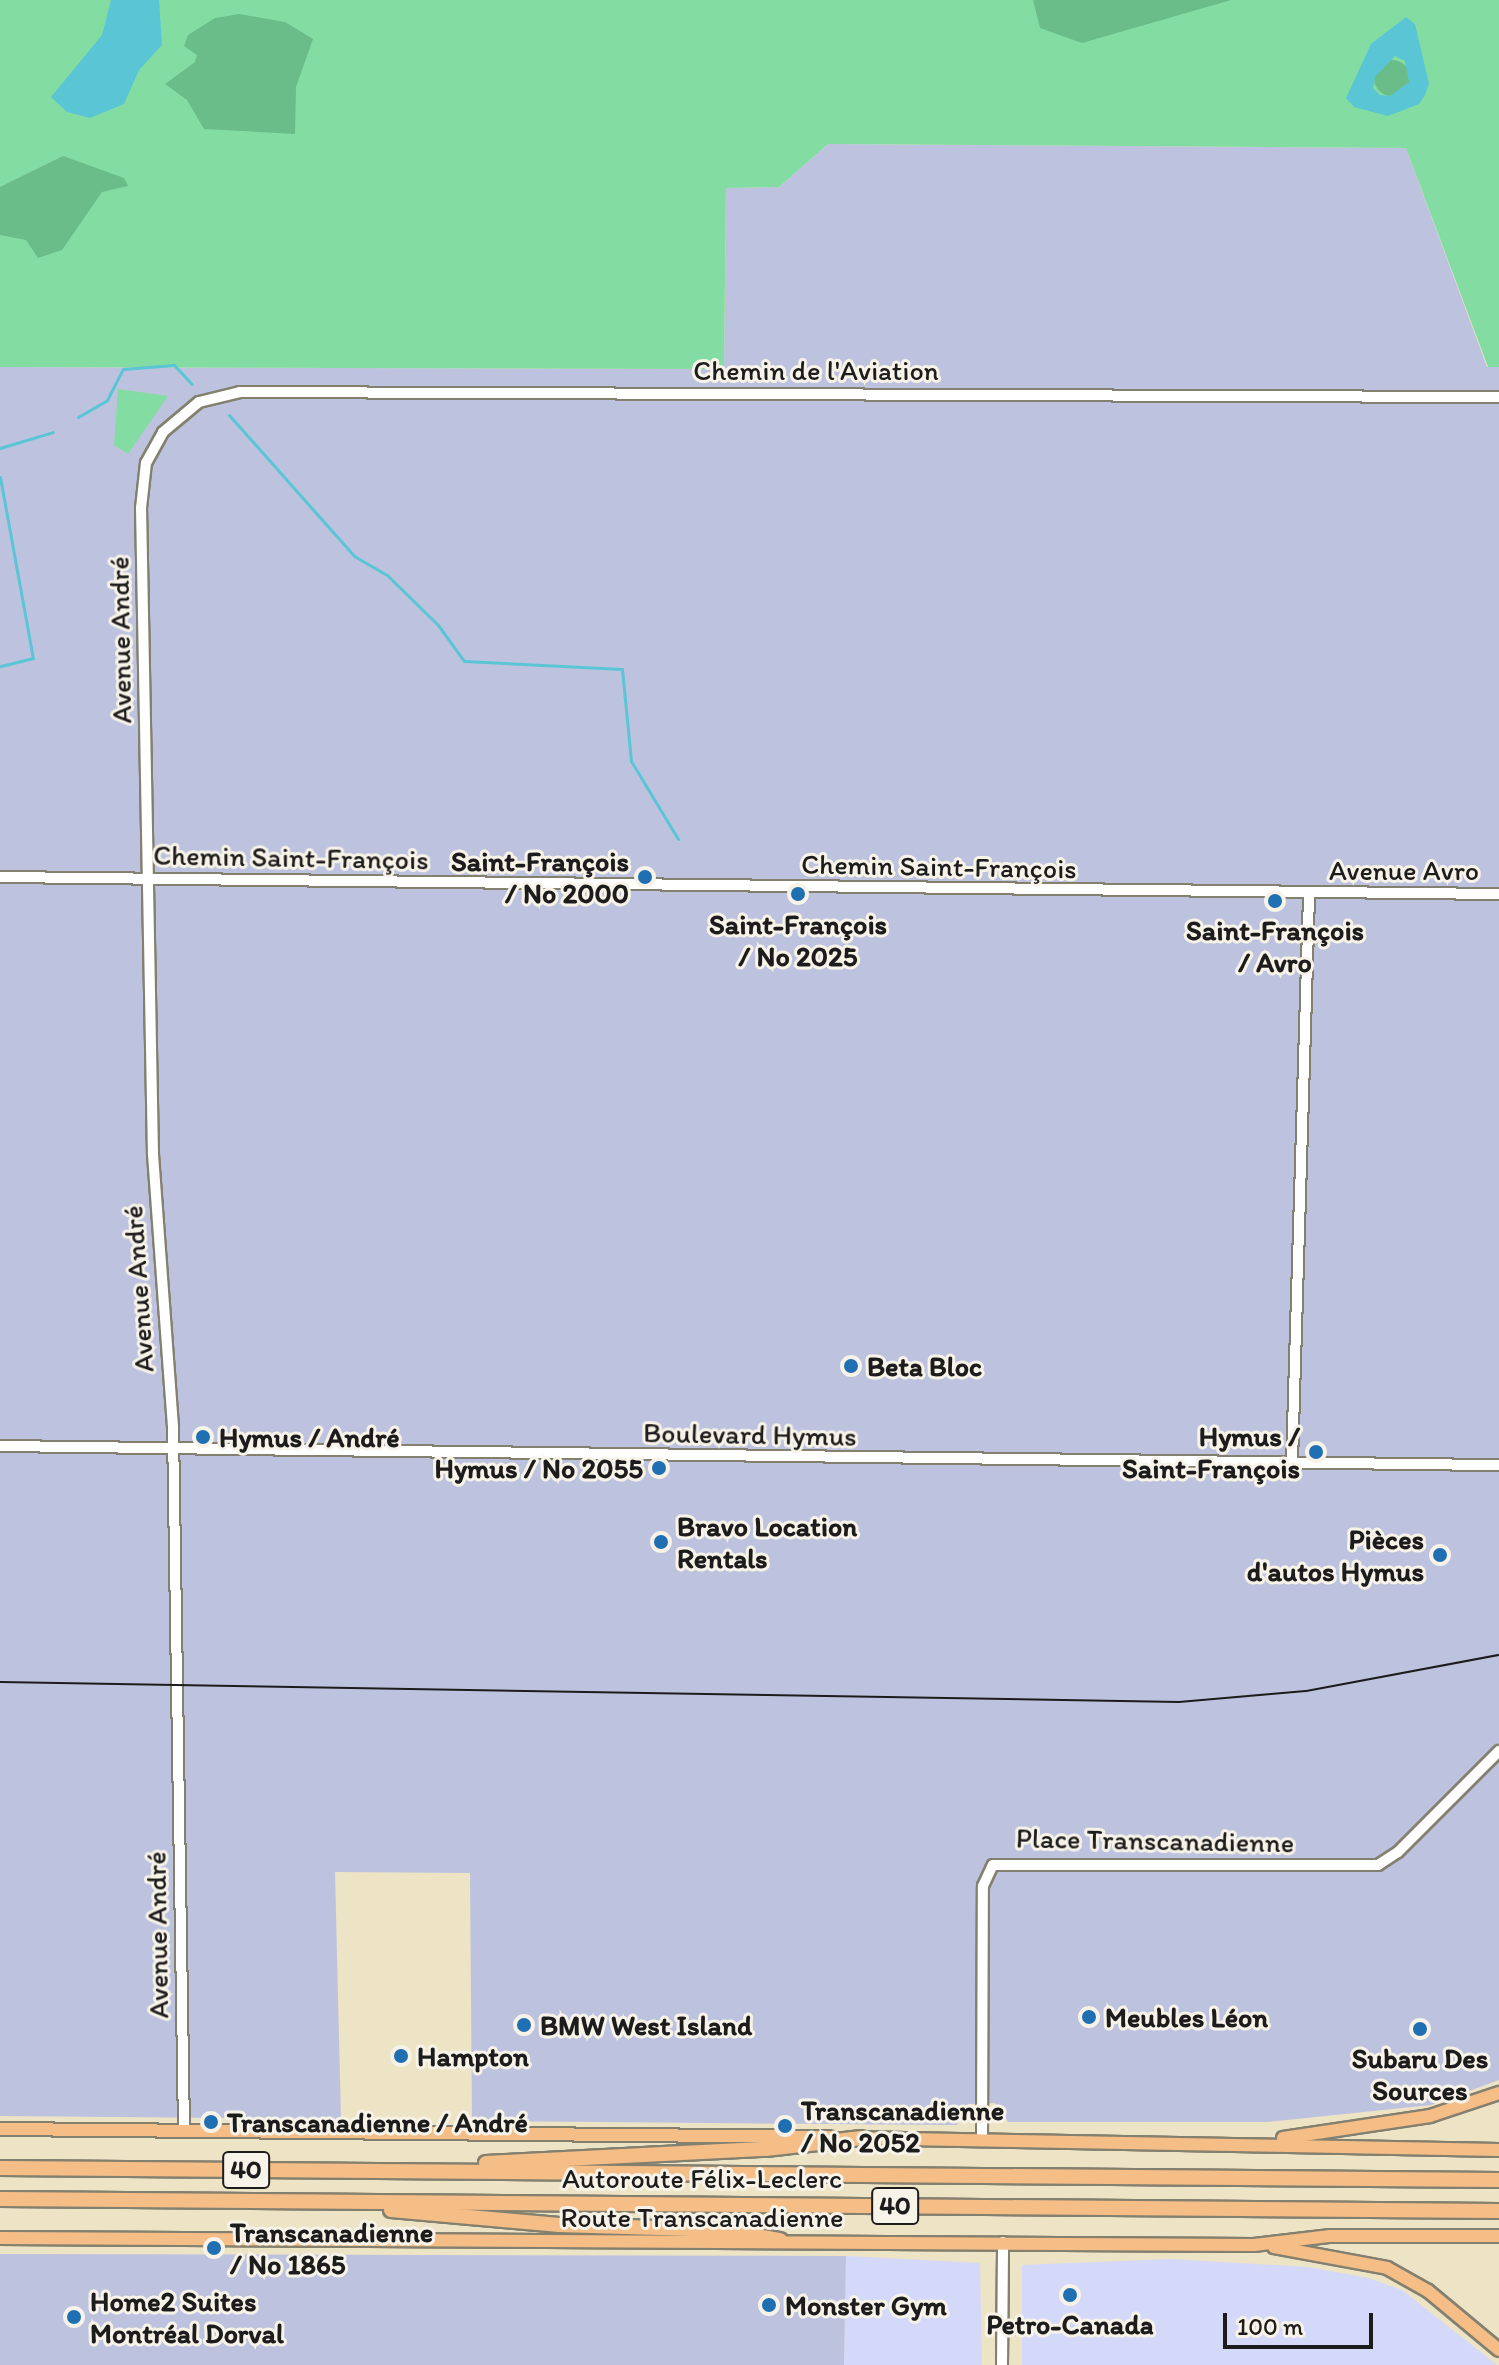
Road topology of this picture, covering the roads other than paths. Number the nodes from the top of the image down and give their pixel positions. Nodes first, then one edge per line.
1 (1499, 397) edge
2 (153, 446) joint
3 (0, 877) edge
4 (148, 879) junction
5 (1499, 894) edge
6 (1309, 895) junction
7 (0, 1446) edge
8 (173, 1448) junction
9 (1292, 1462) junction
10 (1499, 1465) edge
11 (1499, 1751) edge
12 (1499, 2093) edge
13 (0, 2129) edge
14 (184, 2130) junction
15 (861, 2138) junction
16 (982, 2139) junction
17 (1260, 2142) junction
18 (1499, 2150) edge
19 (0, 2168) edge
20 (382, 2171) junction
21 (1499, 2180) edge
22 (0, 2199) edge
23 (291, 2201) junction
24 (1499, 2211) edge
25 (1499, 2236) edge
26 (0, 2238) edge
27 (780, 2240) junction
28 (1003, 2242) junction
29 (1254, 2245) junction
30 (1499, 2350) edge
31 (1002, 2365) edge

1 - 2 street, Chemin de l'Aviation
2 - 4 street, Avenue André
3 - 4 street, Chemin Saint-François
4 - 6 street, Chemin Saint-François
4 - 8 street, Avenue André
5 - 6 street, Avenue Avro
6 - 9 street
7 - 8 street, Boulevard Hymus
8 - 9 street, Boulevard Hymus
8 - 14 street, Avenue André
9 - 10 street, Boulevard Hymus
11 - 16 street, Place Transcanadienne
12 - 17 main road
13 - 14 main road
14 - 15 main road
15 - 16 main road
15 - 20 highway
16 - 17 main road
17 - 18 main road
19 - 20 highway, Autoroute Félix-Leclerc / 40
20 - 21 highway, Autoroute Félix-Leclerc / 40
22 - 23 highway, Autoroute Félix-Leclerc / 40
23 - 24 highway, Autoroute Félix-Leclerc / 40
23 - 27 highway
25 - 29 main road, Route Transcanadienne
26 - 27 main road, Route Transcanadienne
27 - 28 main road, Route Transcanadienne
28 - 29 main road, Route Transcanadienne
28 - 31 street
29 - 30 main road

